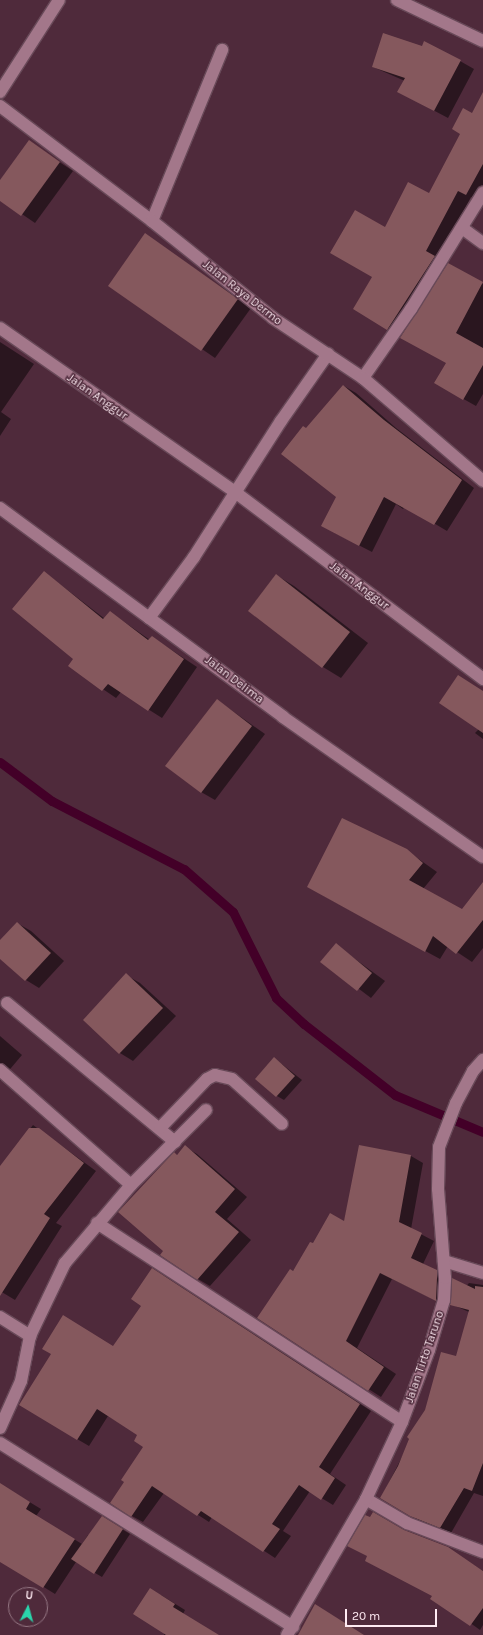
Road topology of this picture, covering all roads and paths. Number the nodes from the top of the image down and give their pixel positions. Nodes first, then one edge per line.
1 (59, 0) edge
2 (397, 0) edge
3 (483, 41) edge
4 (222, 50) dead end
5 (0, 92) edge
6 (0, 106) edge
7 (483, 193) edge
8 (152, 221) junction
9 (462, 228) junction
10 (483, 243) edge
11 (0, 328) edge
12 (328, 354) junction
13 (363, 378) junction
14 (483, 481) edge
15 (235, 492) junction
16 (0, 508) edge
17 (149, 618) junction
18 (483, 679) edge
19 (483, 857) edge
20 (7, 1003) dead end
21 (483, 1060) edge
22 (0, 1070) edge
23 (206, 1110) dead end
24 (282, 1124) dead end
25 (160, 1128) junction
26 (175, 1142) junction
27 (131, 1185) junction
28 (98, 1223) junction
29 (444, 1261) junction
30 (483, 1273) edge
31 (0, 1317) edge
32 (30, 1336) junction
33 (402, 1422) junction
34 (0, 1428) edge
35 (0, 1443) edge
36 (366, 1499) junction
37 (483, 1552) edge
38 (290, 1631) edge

1 - 5 street
2 - 3 street
4 - 8 street
6 - 8 street, Jalan Raya Dermo
7 - 9 street
8 - 12 street, Jalan Raya Dermo
9 - 10 street
9 - 13 street
11 - 15 street, Jalan Anggur
12 - 13 street, Jalan Raya Dermo
12 - 15 street
13 - 14 street, Jalan Raya Dermo
15 - 17 street
15 - 18 street, Jalan Anggur
16 - 17 street, Jalan Delima
17 - 19 street, Jalan Delima
20 - 25 street
21 - 29 street, Jalan Tirto Taruno
22 - 27 street
23 - 26 street
24 - 25 street
25 - 26 street
26 - 27 street
27 - 28 street
28 - 32 street
28 - 33 street
29 - 30 street
29 - 33 street, Jalan Tirto Taruno
31 - 32 street
32 - 34 street
33 - 36 street, Jalan Tirto Taruno
35 - 38 street
36 - 37 street
36 - 38 street, Jalan Tirto Taruno

